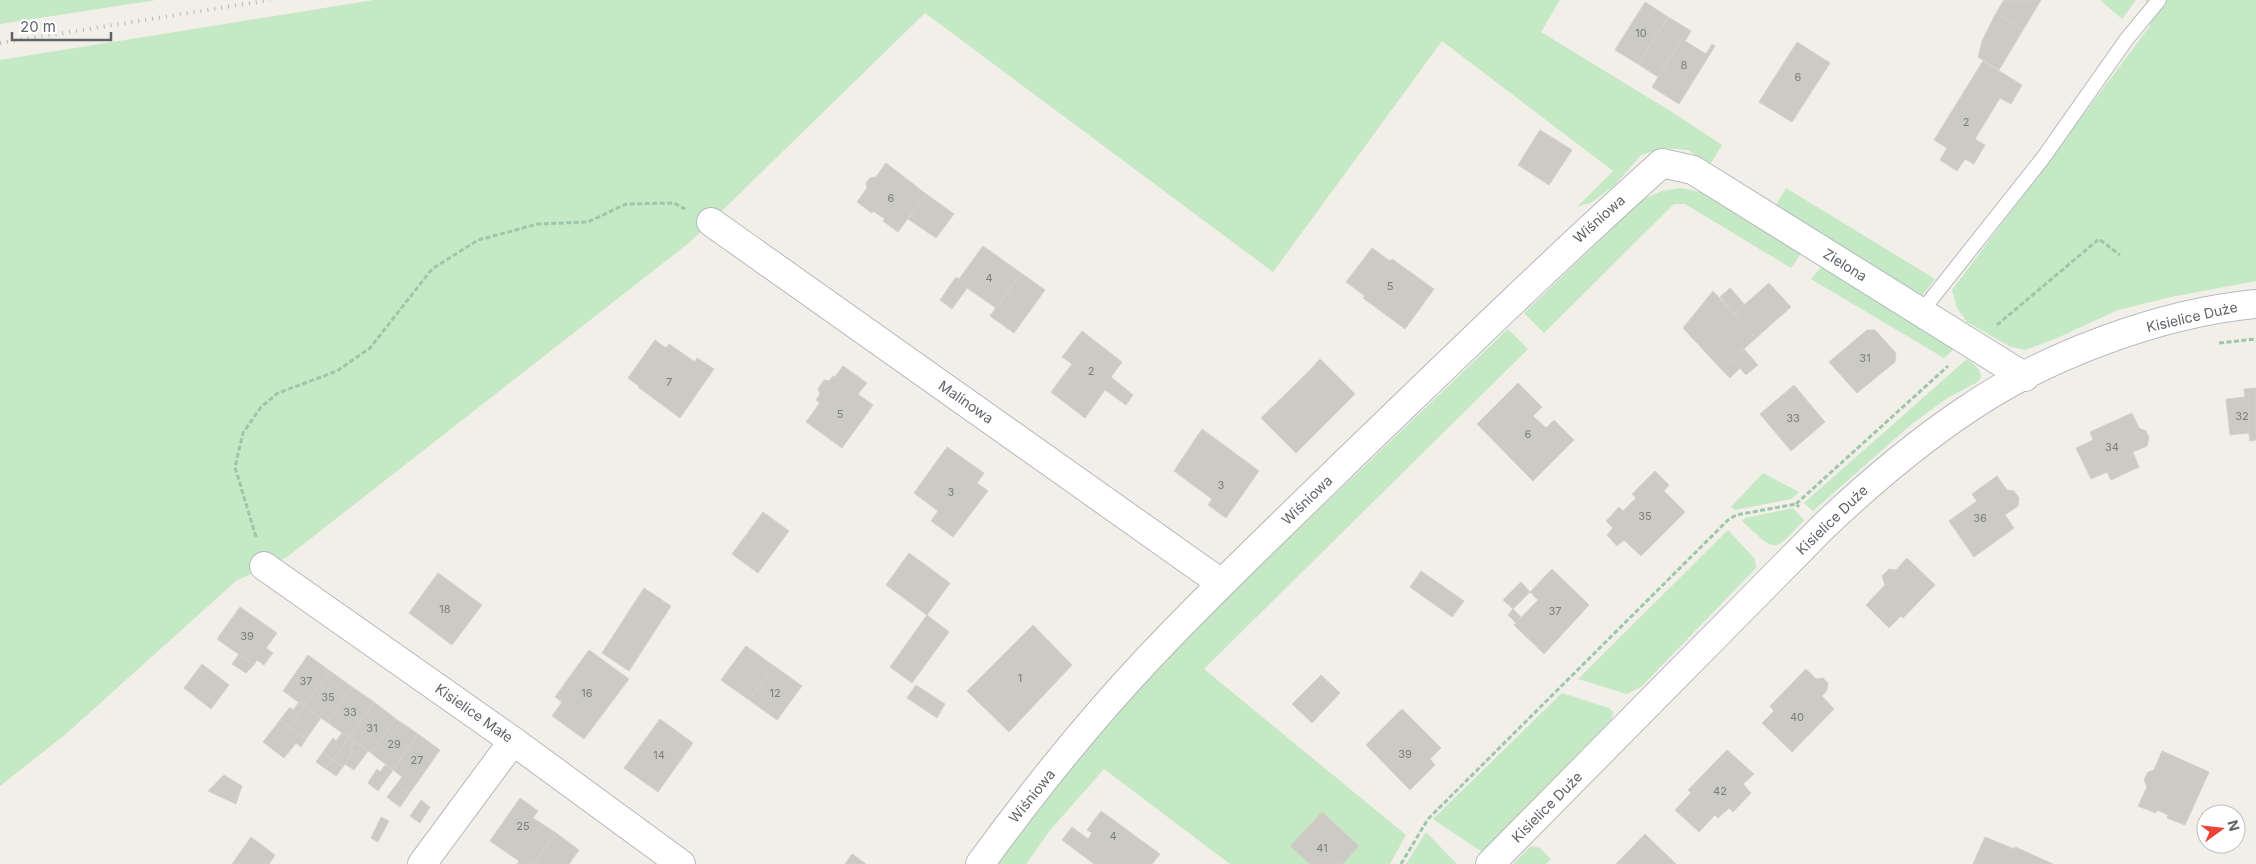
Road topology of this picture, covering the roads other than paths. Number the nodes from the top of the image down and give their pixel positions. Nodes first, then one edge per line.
1 (2159, 0) edge
2 (1662, 163) joint
3 (711, 222) road end
4 (2256, 304) edge
5 (1921, 312) junction
6 (2024, 377) junction
7 (264, 566) road end
8 (1221, 583) junction
9 (513, 741) junction
10 (422, 864) edge
11 (681, 864) edge
12 (980, 864) edge
13 (1490, 864) edge

1 - 5 lane
2 - 5 street, Zielona
2 - 8 street, Wiśniowa
3 - 8 street, Malinowa
4 - 6 street, Kisielice Duże
5 - 6 street, Zielona
6 - 13 street, Kisielice Duże
7 - 9 street, Kisielice Małe
8 - 12 street, Wiśniowa
9 - 10 street
9 - 11 street, Kisielice Małe

